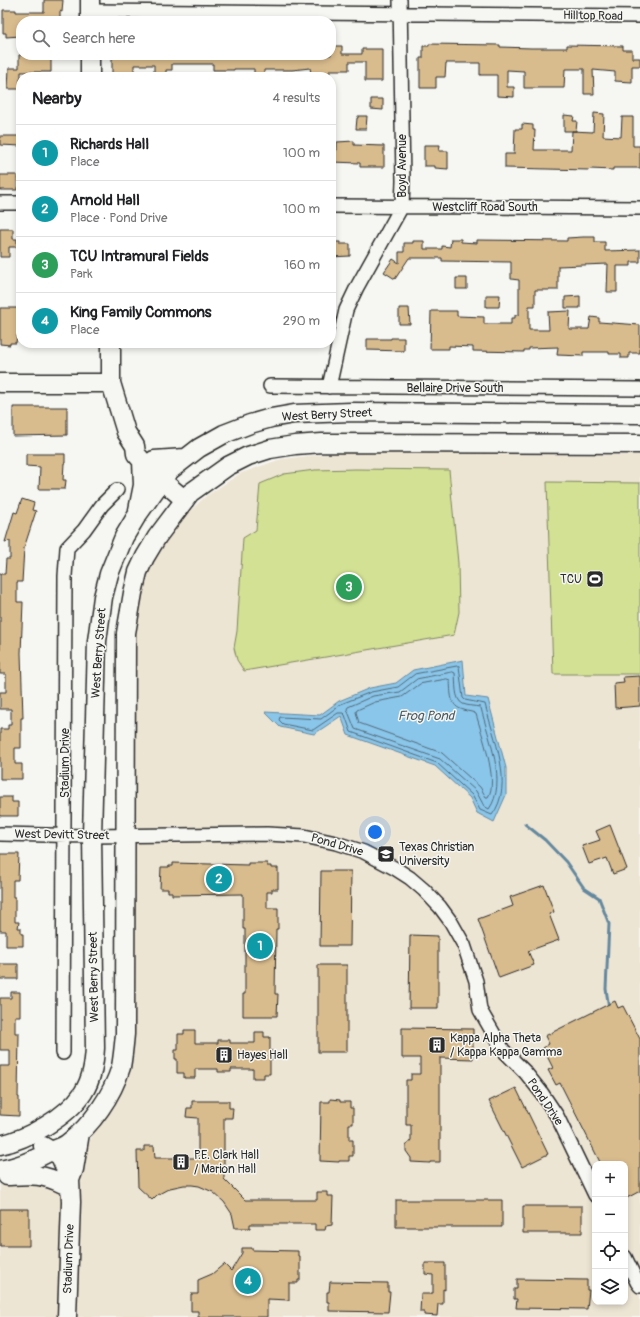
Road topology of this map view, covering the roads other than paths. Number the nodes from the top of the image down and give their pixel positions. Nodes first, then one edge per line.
1 (400, 0) edge
2 (90, 10) edge
3 (400, 14) junction
4 (640, 16) edge
5 (90, 60) edge
6 (90, 72) edge
7 (0, 203) edge
8 (16, 203) edge
9 (336, 206) edge
10 (402, 206) junction
11 (640, 208) edge
12 (111, 348) edge
13 (0, 383) edge
14 (111, 383) junction
15 (270, 386) dead end
16 (329, 387) junction
17 (640, 390) edge
18 (640, 414) edge
19 (640, 444) edge
20 (144, 456) junction
21 (185, 458) junction
22 (165, 476) junction
23 (117, 490) dead end
24 (187, 497) junction
25 (136, 517) junction
26 (0, 834) edge
27 (64, 835) junction
28 (125, 835) junction
29 (92, 836) junction
30 (63, 1054) dead end
31 (74, 1104) junction
32 (80, 1133) junction
33 (17, 1140) junction
34 (0, 1145) edge
35 (52, 1151) junction
36 (0, 1170) edge
37 (0, 1176) edge
38 (67, 1182) junction
39 (592, 1189) edge
40 (628, 1263) edge
41 (640, 1286) edge
42 (68, 1317) edge

1 - 3 street, Boyd Avenue
2 - 3 street, Hilltop Road
3 - 4 street, Hilltop Road
3 - 10 street, Boyd Avenue
5 - 6 main road
7 - 8 street
9 - 10 street, Westcliff Road South
10 - 11 street, Westcliff Road South
10 - 16 street, Boyd Avenue
12 - 14 main road
13 - 14 main road
14 - 20 main road
15 - 16 street, Bellaire Drive South
16 - 17 street, Bellaire Drive South
18 - 21 main road, West Berry Street
19 - 24 main road
20 - 21 main road
20 - 22 main road
20 - 25 main road
21 - 22 main road, West Berry Street
22 - 24 main road
22 - 25 main road, West Berry Street
23 - 27 street, Stadium Drive
24 - 28 main road
25 - 29 main road, West Berry Street
26 - 27 street, West Devitt Street
27 - 29 street, West Devitt Street
27 - 30 street, Stadium Drive
28 - 29 street, West Devitt Street
28 - 32 main road
28 - 39 street, Pond Drive
29 - 31 main road, West Berry Street
31 - 33 main road, West Berry Street
31 - 35 main road
32 - 35 main road
32 - 38 main road
33 - 34 main road, West Berry Street
33 - 35 main road
35 - 36 main road
35 - 38 main road, Stadium Drive
37 - 38 main road
38 - 42 main road, Stadium Drive
40 - 41 street

